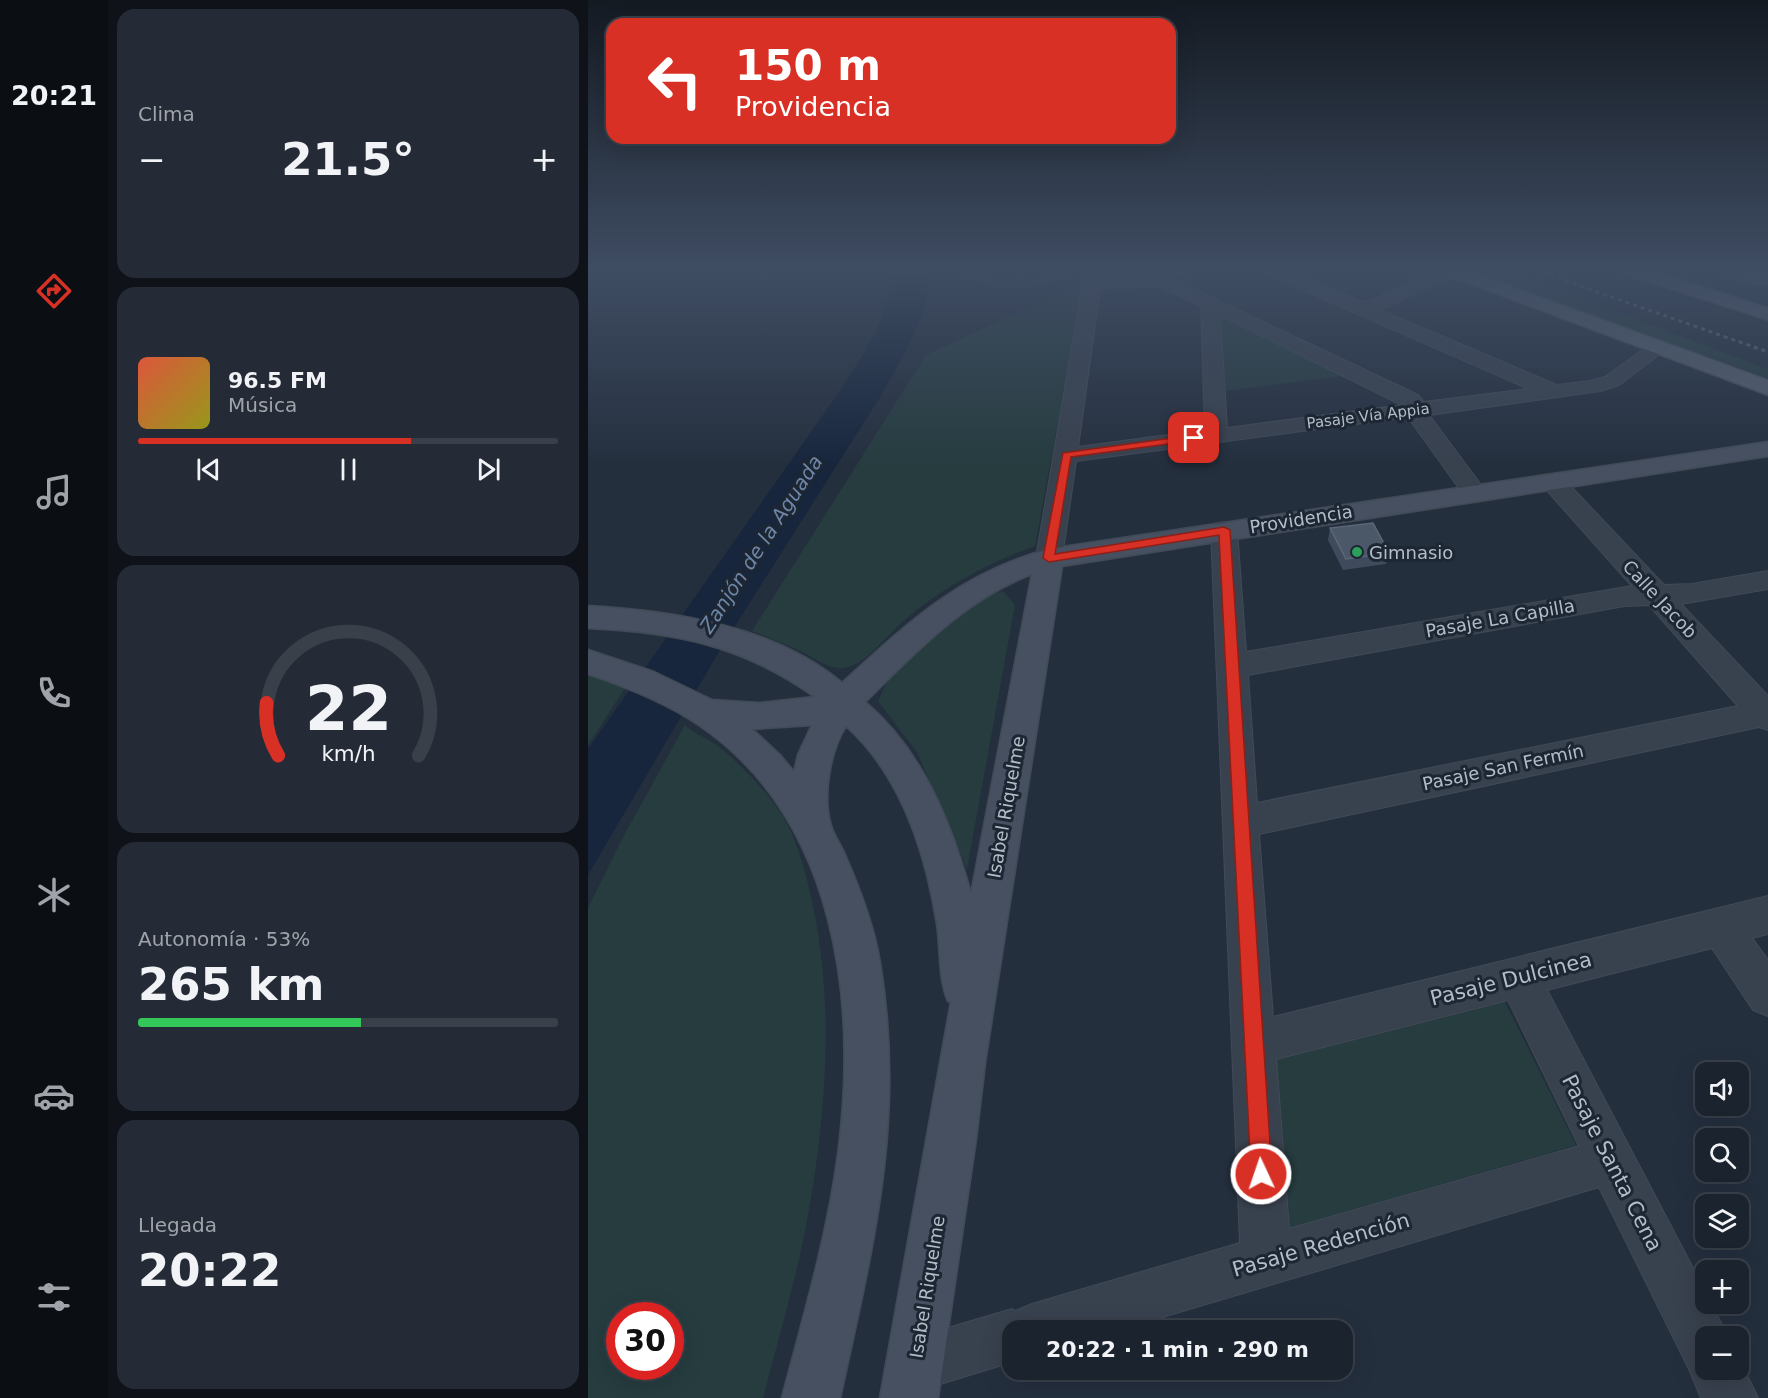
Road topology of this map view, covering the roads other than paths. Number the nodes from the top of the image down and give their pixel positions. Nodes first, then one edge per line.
1 (1084, 335) edge
2 (1211, 335) edge
3 (1277, 335) edge
4 (1423, 335) edge
5 (1627, 335) edge
6 (1659, 347) junction
7 (1768, 388) edge
8 (1554, 392) junction
9 (1416, 410) junction
10 (1216, 436) junction
11 (1768, 449) edge
12 (1067, 455) junction
13 (1552, 481) junction
14 (1475, 493) junction
15 (1224, 530) junction
16 (1049, 558) junction
17 (1768, 580) edge
18 (1656, 595) junction
19 (588, 618) edge
20 (598, 665) edge
21 (1233, 666) junction
22 (845, 702) junction
23 (702, 710) junction
24 (1766, 715) edge
25 (1242, 822) junction
26 (812, 828) junction
27 (1768, 915) edge
28 (1721, 927) junction
29 (1518, 977) junction
30 (1768, 994) edge
31 (1254, 1044) junction
32 (962, 1063) junction
33 (1610, 1160) junction
34 (1266, 1261) junction
35 (1066, 1320) edge
36 (1695, 1327) edge
37 (1002, 1341) edge
38 (1721, 1380) edge
39 (912, 1382) edge
40 (811, 1398) edge
41 (1730, 1398) edge

1 - 12 street, Isabel Riquelme
2 - 10 street
3 - 9 street
4 - 8 street
5 - 6 main road
6 - 7 main road
6 - 8 street, Pasaje Vía Appia
8 - 9 street, Pasaje Vía Appia
9 - 10 street, Pasaje Vía Appia
9 - 14 street
10 - 12 street, Pasaje Vía Appia
11 - 13 main road, Providencia
12 - 16 street, Isabel Riquelme
13 - 14 main road, Providencia
13 - 18 street, Calle Jacob
14 - 15 main road, Providencia
15 - 16 main road, Providencia
15 - 21 street
16 - 22 main road, Providencia
16 - 32 main road, Isabel Riquelme
17 - 18 street, Pasaje La Capilla
18 - 21 street, Pasaje La Capilla
18 - 24 street, Calle Jacob
19 - 22 main road
20 - 23 main road
21 - 25 street
22 - 23 main road
22 - 26 main road
22 - 32 main road
23 - 26 main road
24 - 25 street, Pasaje San Fermín
25 - 31 street
26 - 40 main road
27 - 28 street, Pasaje Dulcinea
28 - 29 street, Pasaje Dulcinea
28 - 30 street
29 - 31 street, Pasaje Dulcinea
29 - 33 street, Pasaje Santa Cena
31 - 34 street
32 - 39 main road, Isabel Riquelme
33 - 34 street, Pasaje Redención
33 - 36 street, Pasaje Santa Cena
34 - 35 street, Pasaje Redención
37 - 39 street
38 - 41 street

